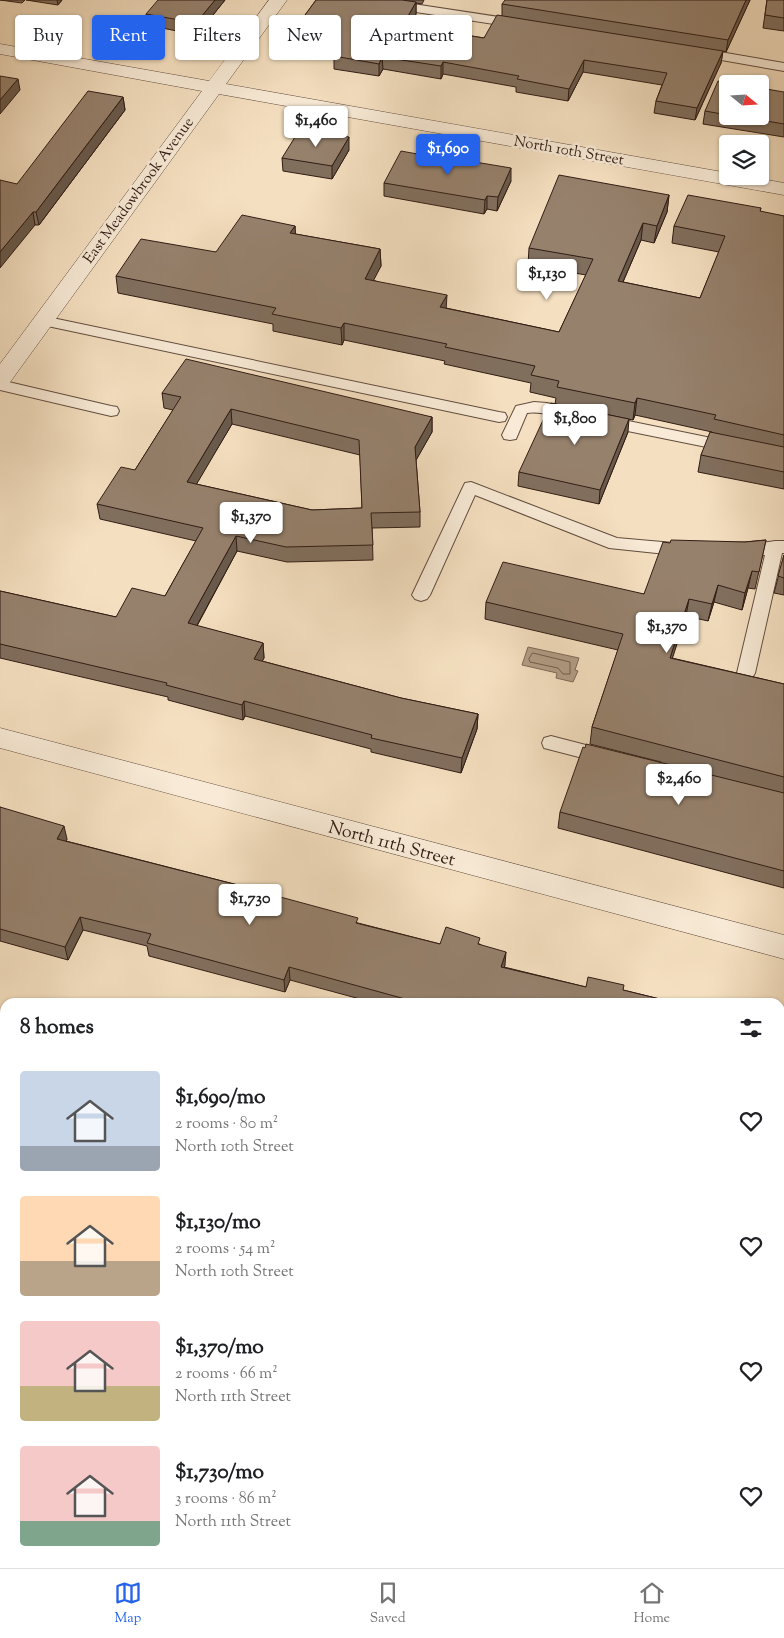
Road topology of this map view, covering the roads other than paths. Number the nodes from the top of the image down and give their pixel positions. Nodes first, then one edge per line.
1 (278, 0) edge
2 (364, 0) edge
3 (532, 26) edge
4 (0, 48) edge
5 (680, 50) edge
6 (784, 67) edge
7 (214, 87) junction
8 (784, 189) edge
9 (43, 321) junction
10 (0, 380) edge
11 (0, 385) edge
12 (111, 411) dead end
13 (499, 417) dead end
14 (510, 434) dead end
15 (746, 450) edge
16 (780, 547) edge
17 (702, 550) edge
18 (721, 551) edge
19 (421, 595) dead end
20 (746, 672) dead end
21 (0, 738) edge
22 (551, 743) dead end
23 (626, 762) edge
24 (784, 947) edge

1 - 7 street, East Meadowbrook Avenue
2 - 3 lane
4 - 7 street, North 10th Street
5 - 6 lane
7 - 8 street, North 10th Street
7 - 9 street, East Meadowbrook Avenue
9 - 10 street, East Meadowbrook Avenue
9 - 13 lane
11 - 12 lane
14 - 15 lane
16 - 18 lane
16 - 20 lane
17 - 19 lane
21 - 24 street, North 11th Street
22 - 23 lane

